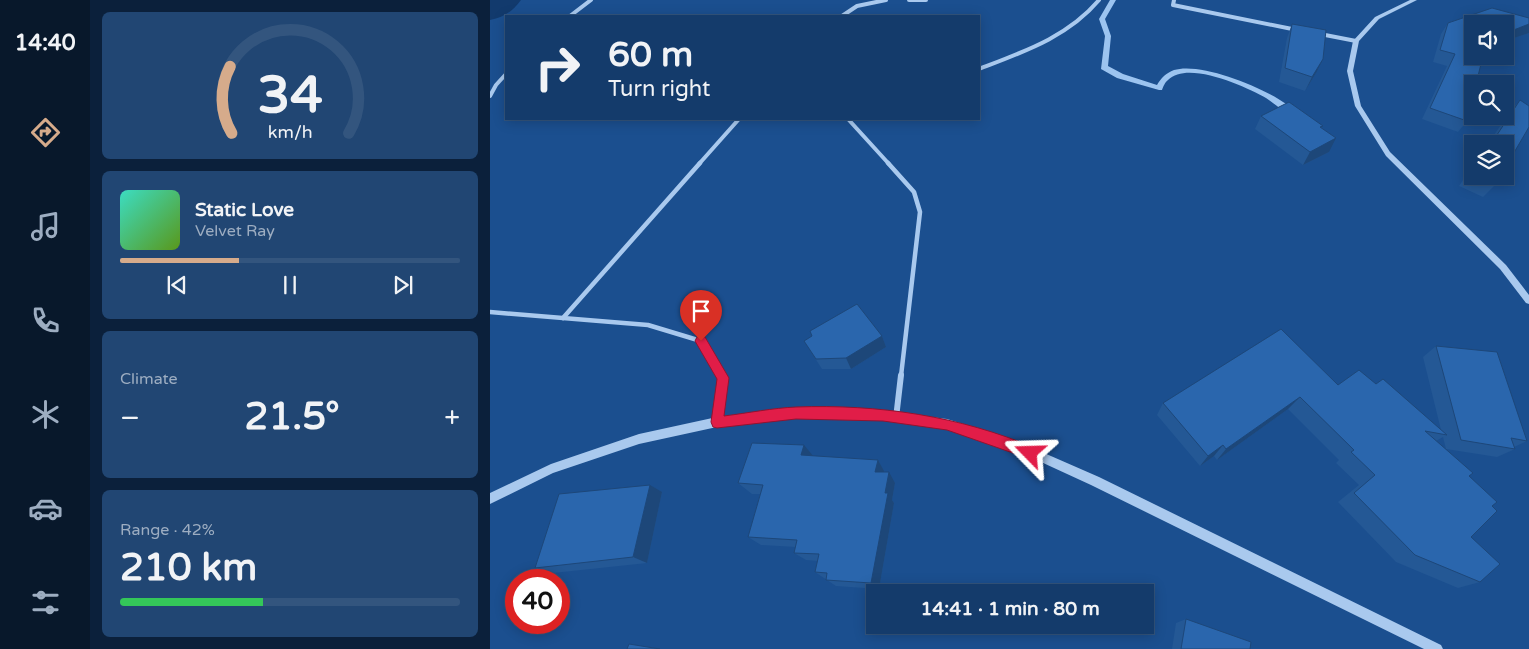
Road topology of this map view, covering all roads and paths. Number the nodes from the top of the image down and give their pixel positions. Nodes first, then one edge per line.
1 (591, 0) edge
2 (886, 0) edge
3 (909, 0) edge
4 (926, 0) edge
5 (1099, 0) edge
6 (1174, 0) edge
7 (1414, 0) edge
8 (571, 15) edge
9 (844, 15) edge
10 (1298, 30) edge
11 (1318, 34) edge
12 (1356, 41) junction
13 (980, 69) edge
14 (505, 75) edge
15 (490, 96) edge
16 (738, 120) edge
17 (849, 120) edge
18 (1529, 302) edge
19 (490, 312) edge
20 (563, 318) junction
21 (896, 418) junction
22 (717, 422) junction
23 (490, 498) edge
24 (1437, 649) edge

1 - 8 street
2 - 9 street
3 - 4 street
5 - 13 street
6 - 10 street
7 - 12 street
11 - 12 street
12 - 18 street
14 - 15 street
16 - 20 street
17 - 21 street
19 - 20 street
20 - 22 street
21 - 22 street
21 - 24 street
22 - 23 street

